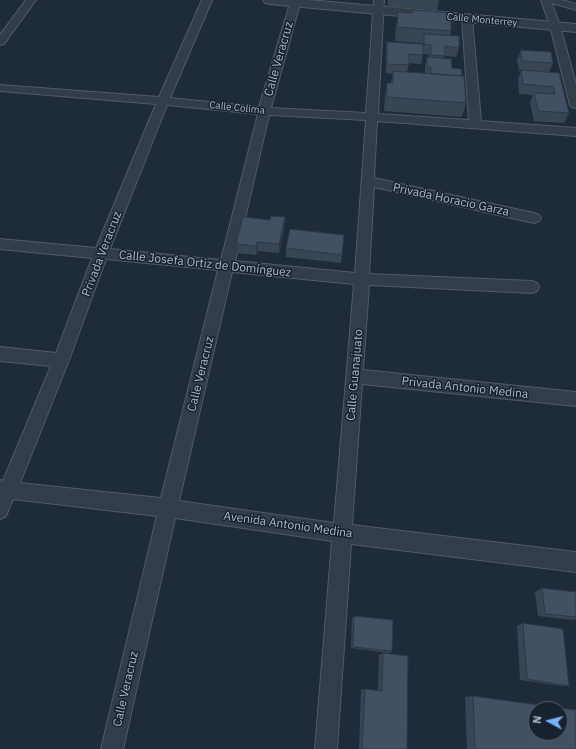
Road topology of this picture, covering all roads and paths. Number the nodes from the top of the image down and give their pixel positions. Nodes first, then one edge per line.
1 (30, 0) edge
2 (207, 0) edge
3 (269, 0) edge
4 (546, 0) edge
5 (552, 0) edge
6 (296, 1) edge
7 (379, 5) edge
8 (576, 7) edge
9 (467, 18) junction
10 (555, 26) junction
11 (576, 28) edge
12 (0, 42) edge
13 (0, 88) edge
14 (163, 101) junction
15 (576, 105) edge
16 (264, 111) junction
17 (372, 117) junction
18 (475, 125) junction
19 (576, 132) edge
20 (368, 181) junction
21 (534, 218) dead end
22 (0, 244) edge
23 (101, 254) junction
24 (227, 266) junction
25 (362, 279) junction
26 (532, 287) dead end
27 (0, 354) edge
28 (61, 360) junction
29 (355, 376) junction
30 (576, 399) edge
31 (4, 490) edge
32 (168, 508) junction
33 (0, 510) edge
34 (342, 533) junction
35 (576, 562) edge
36 (112, 749) edge
37 (326, 749) edge

1 - 12 street
2 - 14 street, Privada Veracruz
3 - 6 street, Calle Monterrey
4 - 10 street
5 - 8 street
6 - 7 street, Calle Monterrey
6 - 16 street, Calle Veracruz
7 - 9 street, Calle Monterrey
7 - 17 street, Calle Guanajuato
9 - 10 street, Calle Monterrey
9 - 18 street
10 - 11 street, Calle Monterrey
10 - 15 street
13 - 14 street, Calle Colima
14 - 16 street, Calle Colima
14 - 23 street, Privada Veracruz
16 - 17 street, Calle Colima
16 - 24 street, Calle Veracruz
17 - 18 street, Calle Colima
17 - 20 street, Calle Guanajuato
18 - 19 street, Calle Colima
20 - 21 street, Privada Horacio Garza
20 - 25 street, Calle Guanajuato
22 - 23 street, Calle Josefa Ortiz de Domínguez
23 - 24 street, Calle Josefa Ortiz de Domínguez
23 - 28 street, Privada Veracruz
24 - 25 street, Calle Josefa Ortiz de Domínguez
24 - 32 street, Calle Veracruz
25 - 26 street, Calle Josefa Ortiz de Domínguez
25 - 29 street, Calle Guanajuato
27 - 28 street
28 - 31 street, Privada Veracruz
29 - 30 street, Privada Antonio Medina
29 - 34 street, Calle Guanajuato
31 - 32 street, Avenida Antonio Medina
31 - 33 street, Privada Veracruz
32 - 34 street, Avenida Antonio Medina
32 - 36 street, Calle Veracruz
34 - 35 street, Avenida Antonio Medina
34 - 37 street, Calle Guanajuato

